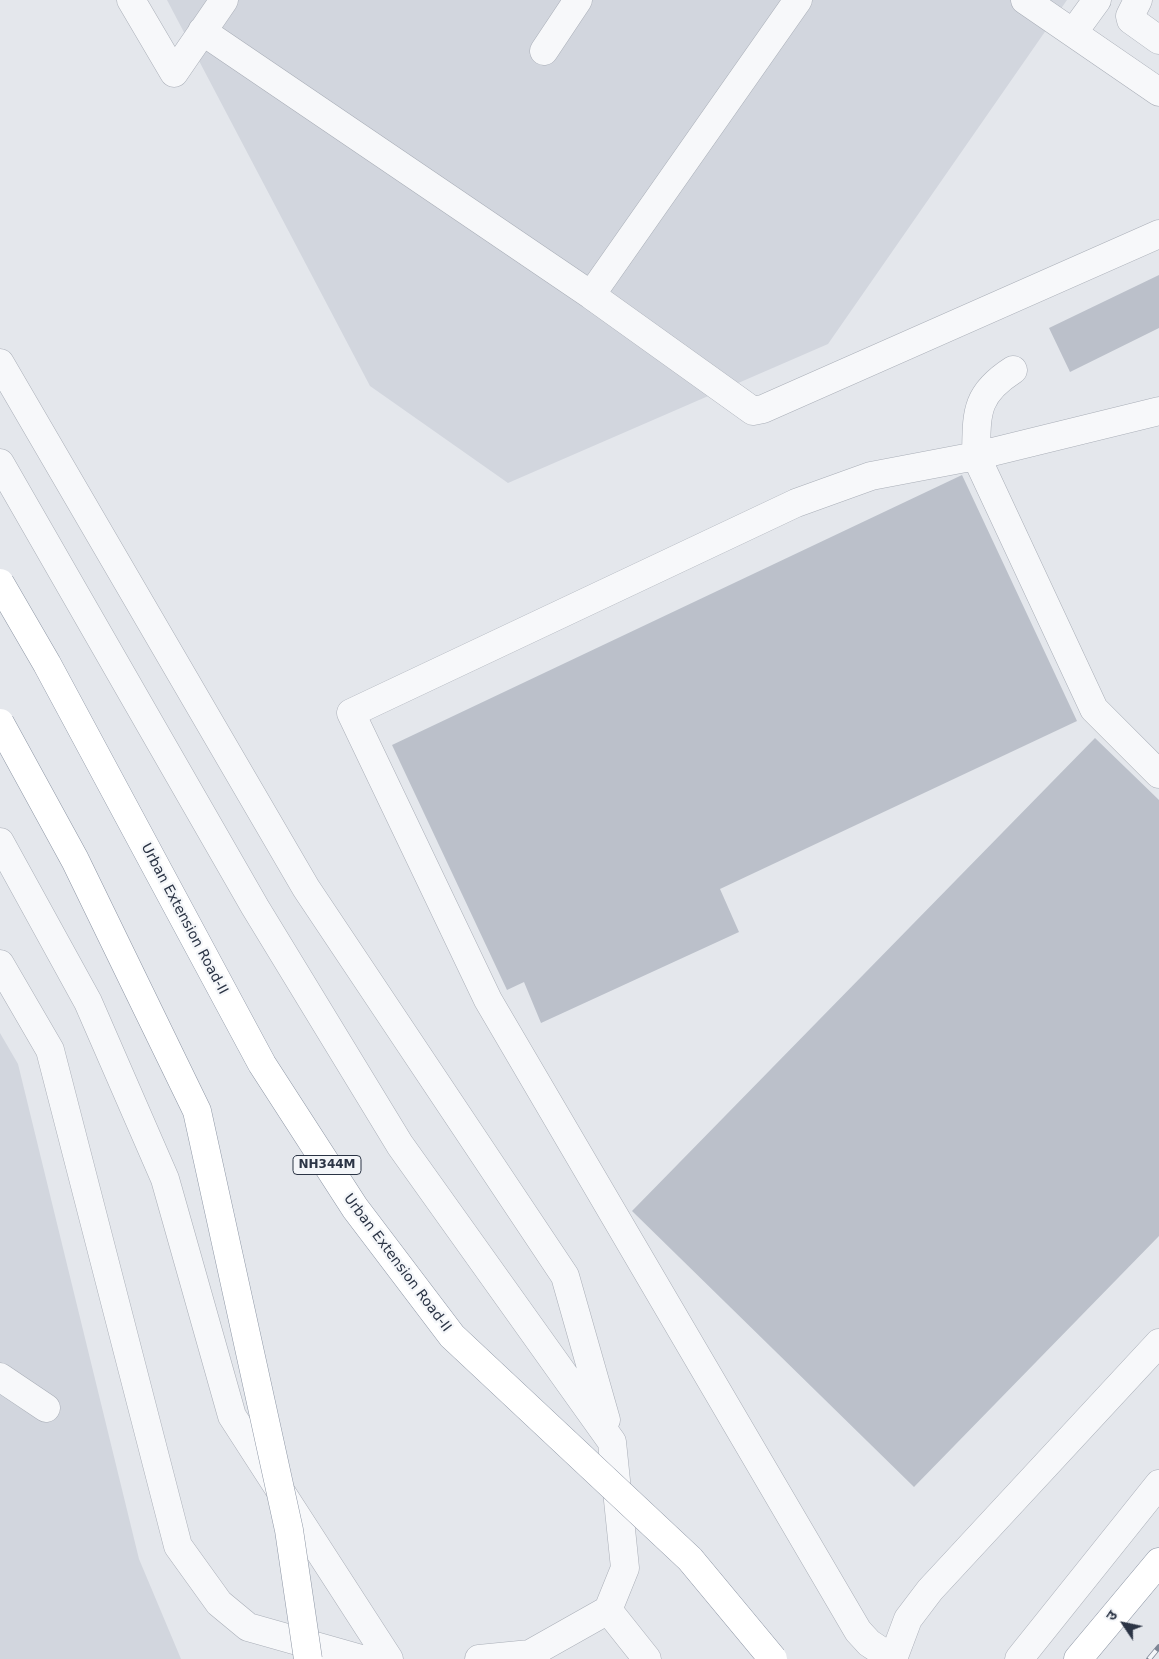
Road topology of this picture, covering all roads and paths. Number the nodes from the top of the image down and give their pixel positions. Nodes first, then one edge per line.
1 (131, 0) edge
2 (224, 0) edge
3 (578, 0) edge
4 (798, 0) edge
5 (1025, 0) edge
6 (1097, 0) edge
7 (1138, 0) edge
8 (202, 31) junction
9 (1073, 33) junction
10 (1159, 40) edge
11 (544, 51) dead end
12 (1159, 92) edge
13 (1159, 234) edge
14 (591, 295) junction
15 (0, 363) edge
16 (1013, 370) dead end
17 (1159, 411) edge
18 (976, 456) junction
19 (0, 463) edge
20 (0, 583) edge
21 (0, 723) edge
22 (1159, 774) edge
23 (0, 842) edge
24 (0, 964) edge
25 (1159, 1343) edge
26 (0, 1376) edge
27 (46, 1408) dead end
28 (612, 1442) junction
29 (1159, 1484) edge
30 (1159, 1562) edge
31 (608, 1610) junction
32 (308, 1659) edge
33 (362, 1659) edge
34 (389, 1659) edge
35 (479, 1659) edge
36 (647, 1659) edge
37 (773, 1659) edge
38 (893, 1659) edge
39 (1019, 1659) edge
40 (1078, 1659) edge

1 - 8 street
2 - 8 street
3 - 11 street
4 - 14 street
5 - 9 street
6 - 9 street
7 - 10 street
8 - 14 street
9 - 12 street
13 - 14 street
15 - 28 street
16 - 18 street
17 - 18 street
18 - 22 street
18 - 38 street
19 - 28 street
20 - 37 highway, Urban Extension Road-II / NH344M, bridge
21 - 32 highway, bridge
23 - 34 street
24 - 33 street
25 - 38 street
26 - 27 street
28 - 31 street
29 - 39 street
30 - 40 highway
31 - 35 street
31 - 36 street

